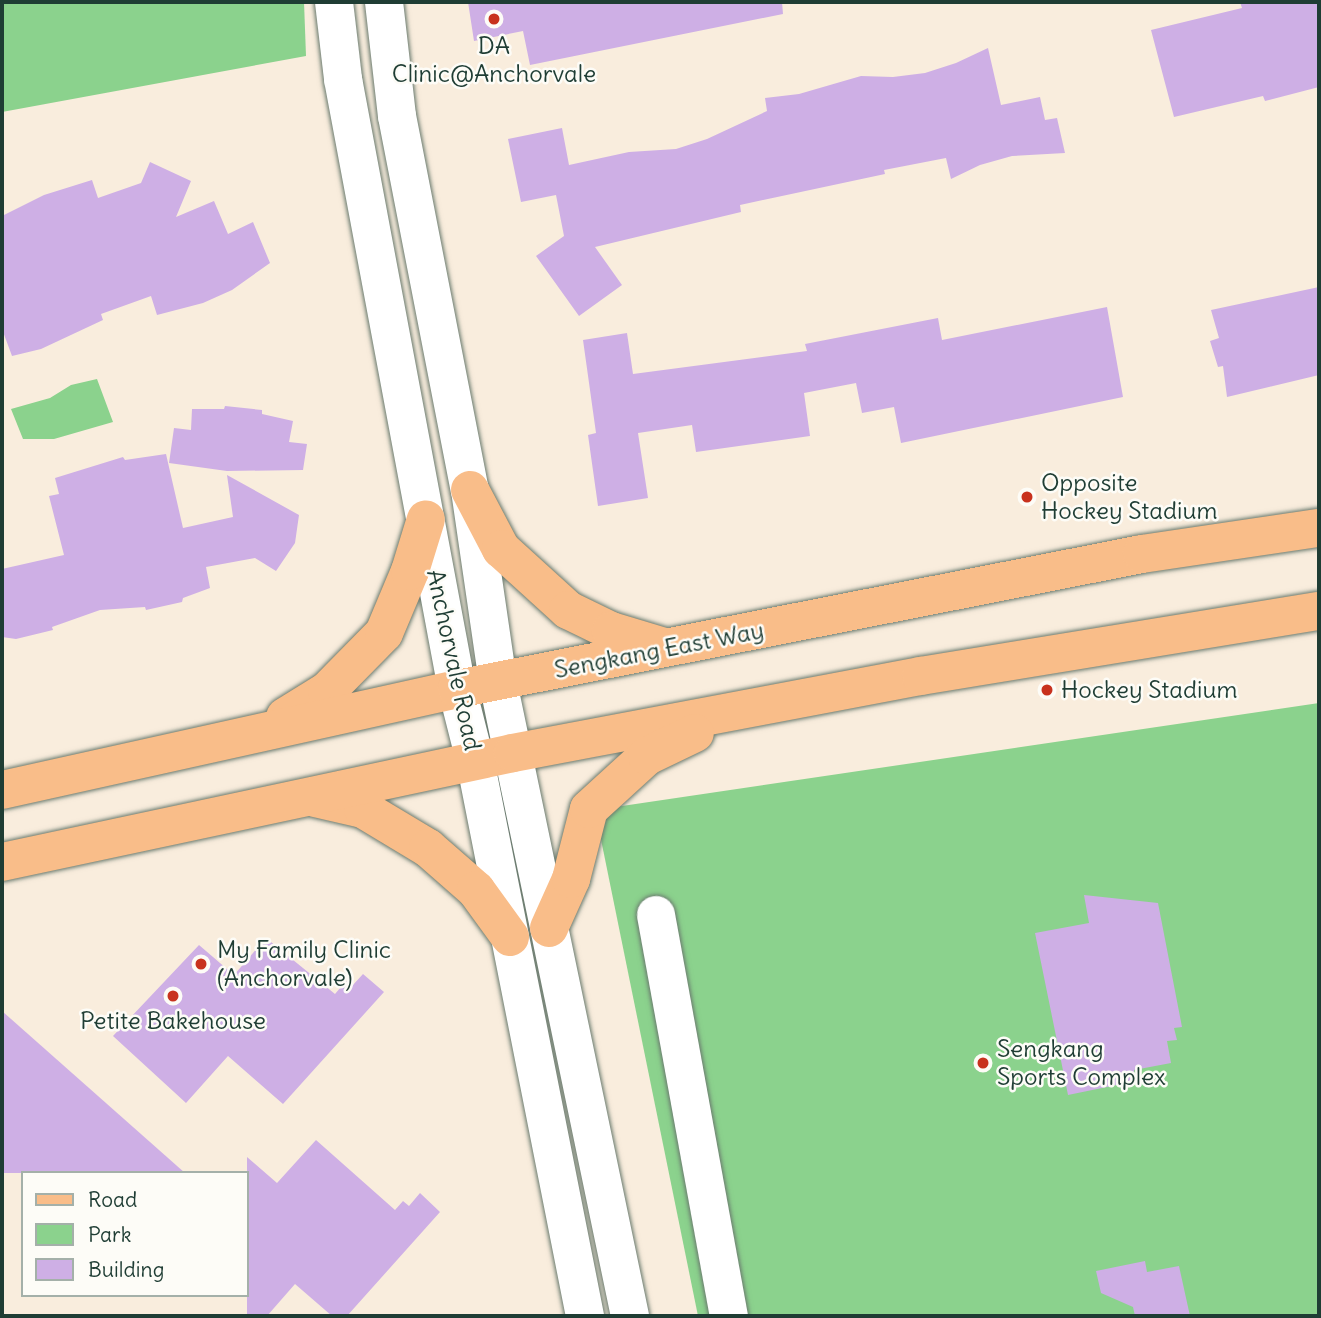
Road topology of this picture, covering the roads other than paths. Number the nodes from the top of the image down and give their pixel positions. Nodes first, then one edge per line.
1 (334, 2) edge
2 (384, 2) edge
3 (470, 490) junction
4 (426, 519) junction
5 (1319, 528) edge
6 (1319, 611) edge
7 (666, 648) junction
8 (498, 682) junction
9 (457, 689) junction
10 (738, 712) junction
11 (259, 733) junction
12 (513, 752) junction
13 (475, 760) junction
14 (2, 790) edge
15 (308, 797) junction
16 (2, 862) edge
17 (656, 915) dead end
18 (550, 928) junction
19 (510, 937) junction
20 (585, 1316) edge
21 (630, 1316) edge
22 (729, 1316) edge

1 - 4 street, Anchorvale Road
2 - 3 street, Anchorvale Road
3 - 7 main road
3 - 8 street, Anchorvale Road
4 - 9 street, Anchorvale Road
4 - 11 main road
5 - 7 main road, Sengkang East Way
6 - 10 main road
7 - 8 main road, Sengkang East Way
8 - 9 main road, Sengkang East Way
8 - 12 street, Anchorvale Road
9 - 11 main road, Sengkang East Way
9 - 13 street, Anchorvale Road
10 - 12 main road
10 - 18 main road
11 - 14 main road, Sengkang East Way
12 - 13 main road
12 - 18 street, Anchorvale Road
13 - 15 main road
13 - 19 street, Anchorvale Road
15 - 16 main road
15 - 19 main road
17 - 22 street
18 - 21 street, Anchorvale Road
19 - 20 street, Anchorvale Road

